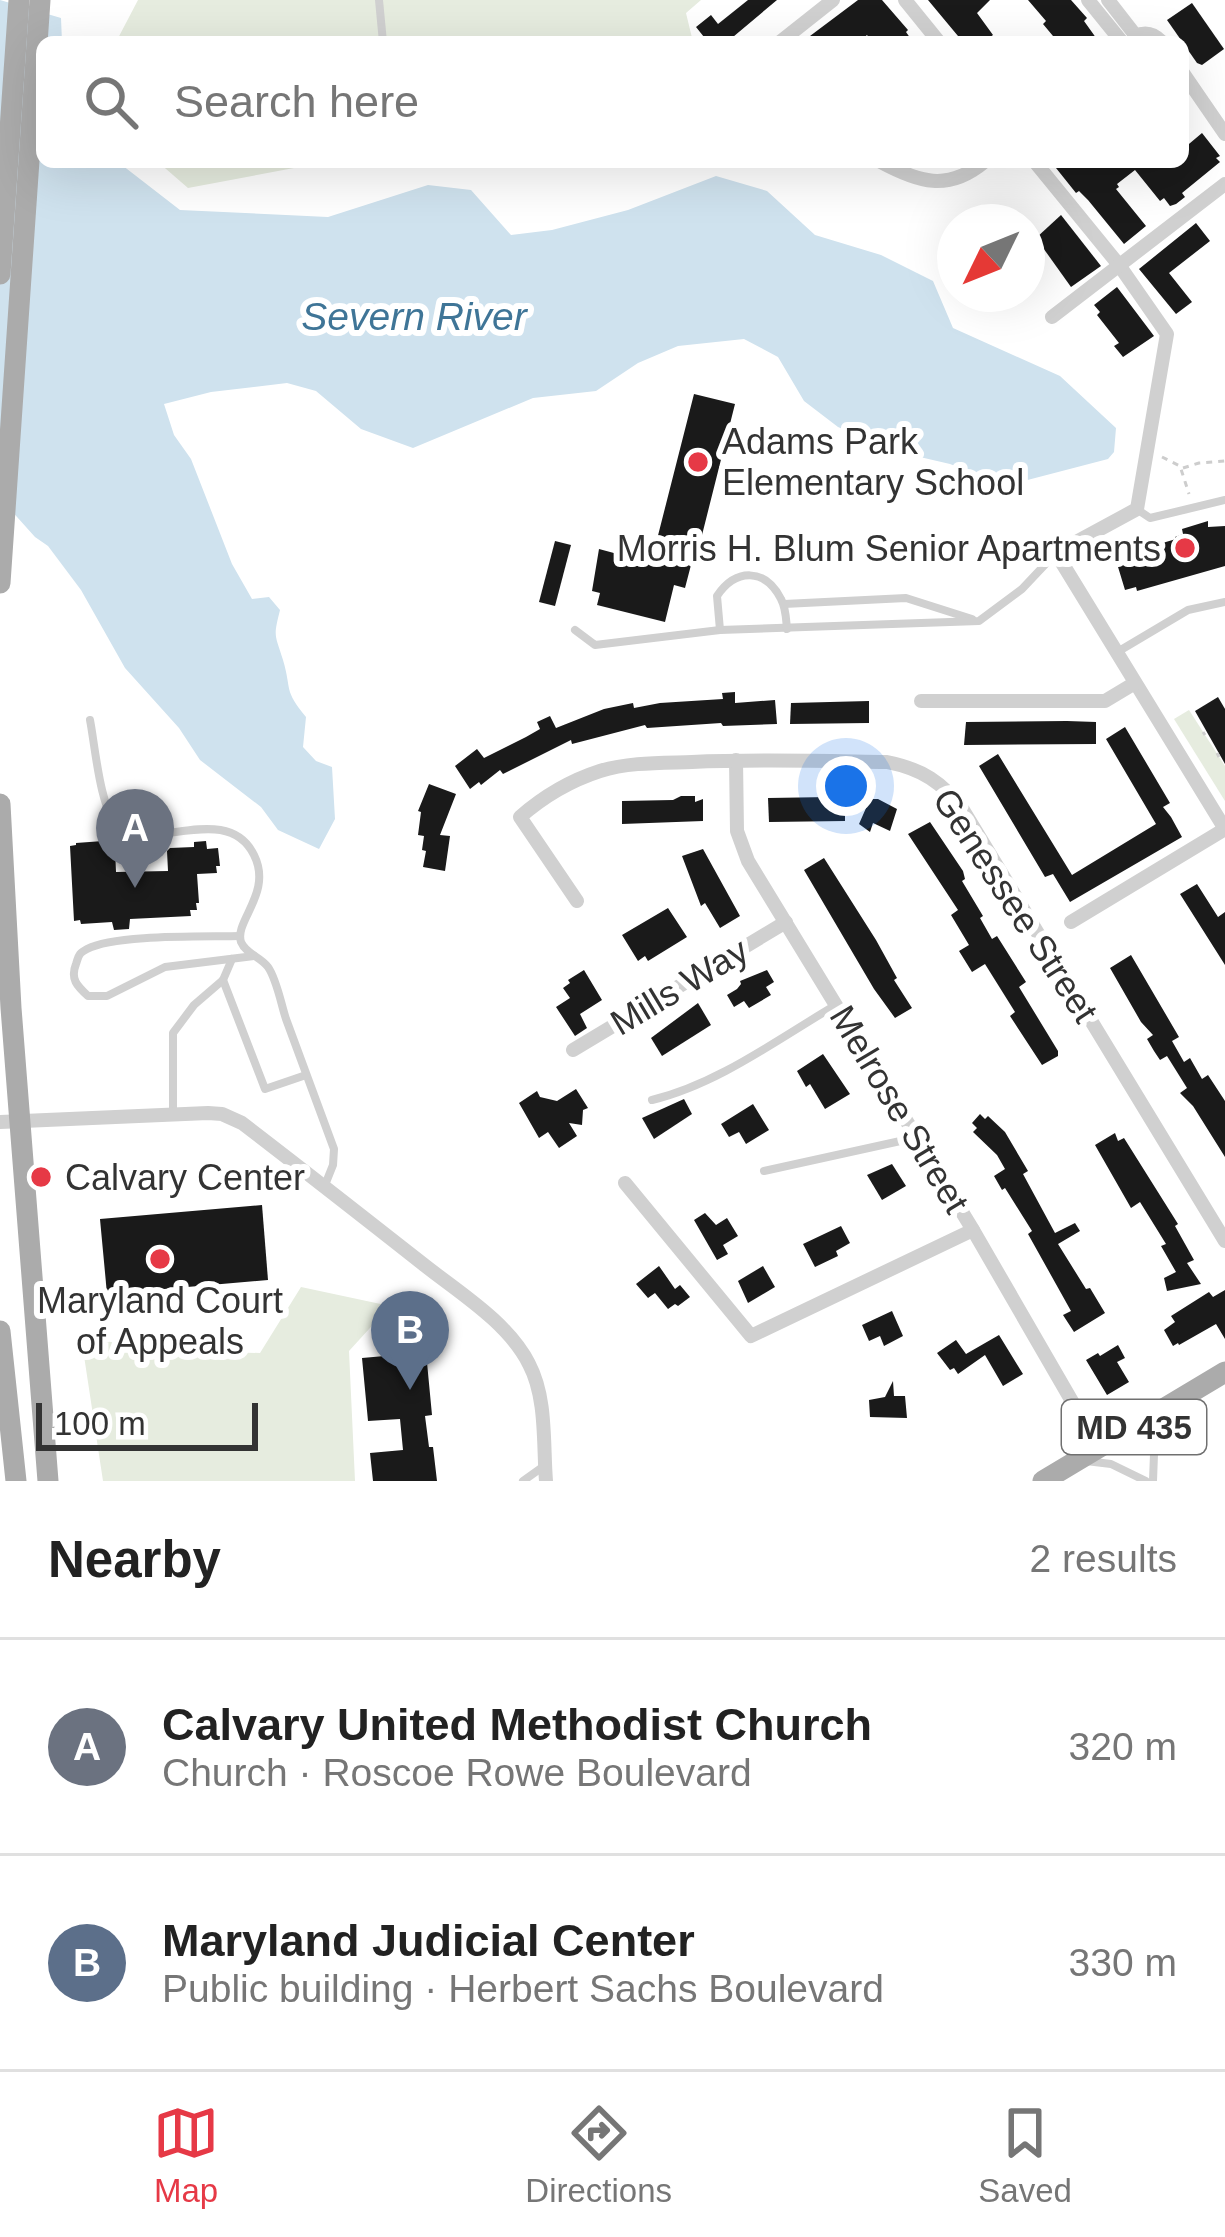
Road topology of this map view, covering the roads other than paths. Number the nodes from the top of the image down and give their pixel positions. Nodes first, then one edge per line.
1 (19, 0) edge
2 (40, 0) edge
3 (379, 0) edge
4 (832, 0) edge
5 (905, 0) edge
6 (1088, 0) edge
7 (1108, 0) edge
8 (38, 36) edge
9 (382, 36) edge
10 (787, 36) edge
11 (934, 36) edge
12 (1125, 36) edge
13 (1127, 36) edge
14 (36, 59) edge
15 (1189, 82) edge
16 (1225, 134) edge
17 (893, 168) edge
18 (977, 168) edge
19 (1040, 168) edge
20 (1225, 184) edge
21 (1119, 266) junction
22 (0, 274) edge
23 (1052, 317) dead end
24 (1225, 500) edge
25 (1137, 508) junction
26 (1056, 553) junction
27 (2, 565) edge
28 (0, 583) edge
29 (1225, 602) edge
30 (784, 604) junction
31 (979, 622) junction
32 (575, 629) dead end
33 (787, 629) junction
34 (720, 630) junction
35 (1117, 652) junction
36 (1136, 682) junction
37 (921, 701) dead end
38 (90, 720) dead end
39 (736, 760) junction
40 (0, 804) edge
41 (1225, 829) edge
42 (577, 901) dead end
43 (786, 922) junction
44 (1071, 922) dead end
45 (240, 936) junction
46 (254, 956) junction
47 (232, 958) junction
48 (223, 980) junction
49 (838, 1004) junction
50 (573, 1050) dead end
51 (306, 1075) junction
52 (652, 1100) dead end
53 (173, 1115) junction
54 (10, 1121) edge
55 (916, 1137) junction
56 (764, 1171) dead end
57 (625, 1183) dead end
58 (324, 1186) junction
59 (973, 1231) junction
60 (1225, 1241) edge
61 (0, 1331) edge
62 (1225, 1372) edge
63 (1168, 1406) junction
64 (1099, 1448) junction
65 (1078, 1460) junction
66 (546, 1473) edge
67 (16, 1481) edge
68 (48, 1481) edge
69 (523, 1481) edge
70 (1043, 1481) edge
71 (1149, 1481) edge

1 - 22 main road
2 - 8 main road
3 - 9 lane
4 - 10 street
5 - 11 street
6 - 12 street
7 - 13 street
14 - 27 main road
15 - 16 street
17 - 18 street
19 - 21 street
20 - 21 street
21 - 23 street
21 - 25 street
24 - 25 lane
25 - 26 street
26 - 31 lane
26 - 35 street
27 - 28 main road
29 - 35 lane
30 - 31 lane
30 - 33 lane
30 - 34 lane
31 - 33 lane
32 - 34 lane
33 - 34 lane
35 - 36 street
36 - 37 street
36 - 41 street
38 - 45 lane
39 - 42 street, Genessee Street
39 - 43 street, Melrose Street
39 - 60 street, Genessee Street
40 - 54 main road
41 - 44 street
43 - 49 street, Melrose Street
43 - 50 street, Mills Way
45 - 46 lane
45 - 47 lane
46 - 47 lane
46 - 51 lane
47 - 48 lane
48 - 51 lane
48 - 53 lane
49 - 52 lane
49 - 55 street, Melrose Street
51 - 58 lane
53 - 54 street
53 - 58 street
54 - 68 main road
55 - 56 lane
55 - 59 street, Melrose Street
57 - 59 street
58 - 66 street
59 - 64 street, Melrose Street
61 - 67 main road
62 - 63 main road, MD 435
63 - 64 main road, MD 435
63 - 71 lane
64 - 65 main road, MD 435
65 - 70 main road, MD 435
65 - 71 lane
66 - 69 lane

